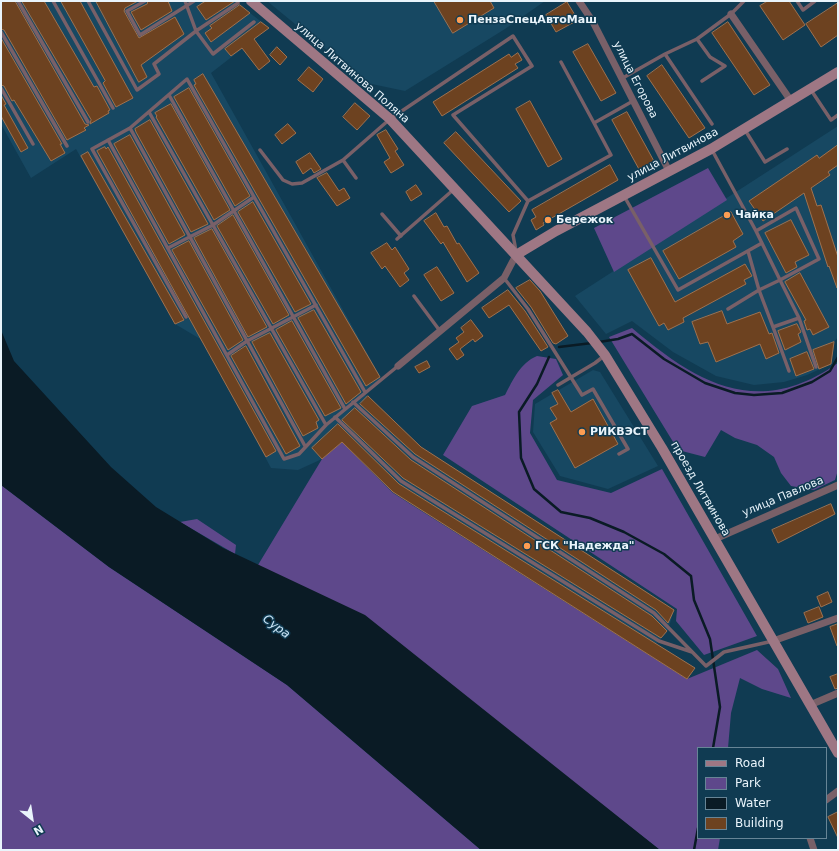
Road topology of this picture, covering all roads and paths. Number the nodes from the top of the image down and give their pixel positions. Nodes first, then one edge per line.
1 (18, 1) edge
2 (53, 1) edge
3 (88, 1) edge
4 (145, 1) edge
5 (185, 1) edge
6 (194, 1) edge
7 (251, 1) edge
8 (580, 1) edge
9 (744, 1) edge
10 (797, 1) edge
11 (815, 1) edge
12 (238, 3) dead end
13 (187, 6) junction
14 (731, 14) junction
15 (254, 22) dead end
16 (196, 31) junction
17 (1, 32) edge
18 (696, 40) junction
19 (665, 54) junction
20 (561, 62) dead end
21 (838, 72) edge
22 (621, 79) junction
23 (702, 80) dead end
24 (1, 88) edge
25 (810, 89) junction
26 (169, 95) junction
27 (633, 101) junction
28 (791, 101) junction
29 (113, 108) dead end
30 (149, 112) junction
31 (838, 116) edge
32 (390, 119) junction
33 (88, 122) dead end
34 (594, 123) junction
35 (712, 124) dead end
36 (130, 128) junction
37 (745, 130) junction
38 (108, 140) junction
39 (33, 144) dead end
40 (67, 146) dead end
41 (711, 149) junction
42 (787, 149) dead end
43 (260, 150) dead end
44 (343, 160) junction
45 (669, 171) junction
46 (356, 178) dead end
47 (453, 189) junction
48 (623, 195) junction
49 (254, 197) junction
50 (528, 201) junction
51 (234, 210) junction
52 (382, 214) dead end
53 (213, 225) junction
54 (756, 231) junction
55 (189, 235) junction
56 (401, 236) junction
57 (397, 239) dead end
58 (762, 243) junction
59 (168, 248) junction
60 (748, 251) junction
61 (516, 255) junction
62 (504, 278) junction
63 (780, 280) junction
64 (759, 290) junction
65 (414, 296) dead end
66 (316, 305) junction
67 (728, 309) dead end
68 (186, 317) dead end
69 (293, 317) junction
70 (799, 318) junction
71 (773, 327) junction
72 (271, 328) junction
73 (440, 332) junction
74 (247, 341) junction
75 (227, 355) junction
76 (605, 355) junction
77 (398, 366) joint
78 (816, 367) dead end
79 (789, 371) dead end
80 (571, 376) junction
81 (558, 385) dead end
82 (365, 392) junction
83 (353, 402) junction
84 (345, 409) junction
85 (335, 417) junction
86 (326, 425) junction
87 (305, 446) junction
88 (619, 454) dead end
89 (838, 485) edge
90 (716, 539) junction
91 (838, 618) edge
92 (773, 641) junction
93 (693, 652) junction
94 (838, 693) edge
95 (810, 705) junction
96 (838, 753) edge
97 (838, 791) edge
98 (827, 799) edge

1 - 33 lane
2 - 29 lane
3 - 16 lane
4 - 13 lane
5 - 13 lane
6 - 13 lane
7 - 32 main road, улица Литвинова Поляна
8 - 22 street, улица Егорова
9 - 14 lane
10 - 11 lane
12 - 16 lane
13 - 16 lane
14 - 18 lane
14 - 28 street
15 - 16 lane
17 - 40 lane
18 - 19 lane
18 - 23 lane
19 - 22 lane
19 - 35 lane
20 - 34 lane
21 - 25 main road, улица Литвинова
22 - 27 street, улица Егорова
24 - 39 lane
25 - 28 main road, улица Литвинова
25 - 31 lane
26 - 30 lane
26 - 49 lane
26 - 51 lane
27 - 34 lane
27 - 45 street, улица Егорова
28 - 37 main road, улица Литвинова
30 - 36 lane
30 - 53 lane
32 - 44 lane
32 - 47 main road, улица Литвинова Поляна
32 - 50 lane
34 - 50 lane
36 - 38 lane
36 - 55 lane
37 - 41 main road, улица Литвинова
37 - 42 lane
38 - 59 lane
38 - 68 lane
41 - 45 main road, улица Литвинова
41 - 54 lane
43 - 44 lane
44 - 46 lane
45 - 48 main road, улица Литвинова
47 - 56 lane
47 - 61 main road, улица Литвинова Поляна
48 - 60 lane
48 - 61 main road, улица Литвинова
49 - 51 lane
49 - 66 lane
50 - 61 lane
51 - 53 lane
51 - 69 lane
52 - 56 lane
53 - 55 lane
53 - 72 lane
54 - 58 lane
54 - 63 lane
55 - 59 lane
55 - 74 lane
56 - 57 lane
58 - 60 lane
58 - 63 lane
59 - 75 lane
60 - 64 lane
61 - 62 street
61 - 76 main road, проезд Литвинова
62 - 73 street
62 - 80 lane
63 - 64 lane
63 - 70 lane
64 - 67 lane
64 - 71 lane
65 - 73 lane
66 - 69 lane
66 - 82 lane
69 - 72 lane
69 - 84 lane
70 - 71 lane
70 - 78 lane
71 - 79 lane
72 - 74 lane
72 - 86 lane
73 - 77 street
74 - 75 lane
74 - 87 lane
75 - 87 lane
76 - 80 lane
76 - 90 main road, проезд Литвинова
77 - 82 lane
80 - 81 lane
80 - 88 lane
82 - 83 lane
83 - 84 lane
83 - 93 lane
84 - 85 lane
85 - 86 lane
85 - 93 lane
86 - 87 lane
89 - 90 street, улица Павлова
90 - 92 main road, проезд Литвинова
91 - 92 street
92 - 93 lane
92 - 95 main road, проезд Литвинова
94 - 95 street
95 - 96 main road, проезд Литвинова
97 - 98 street

